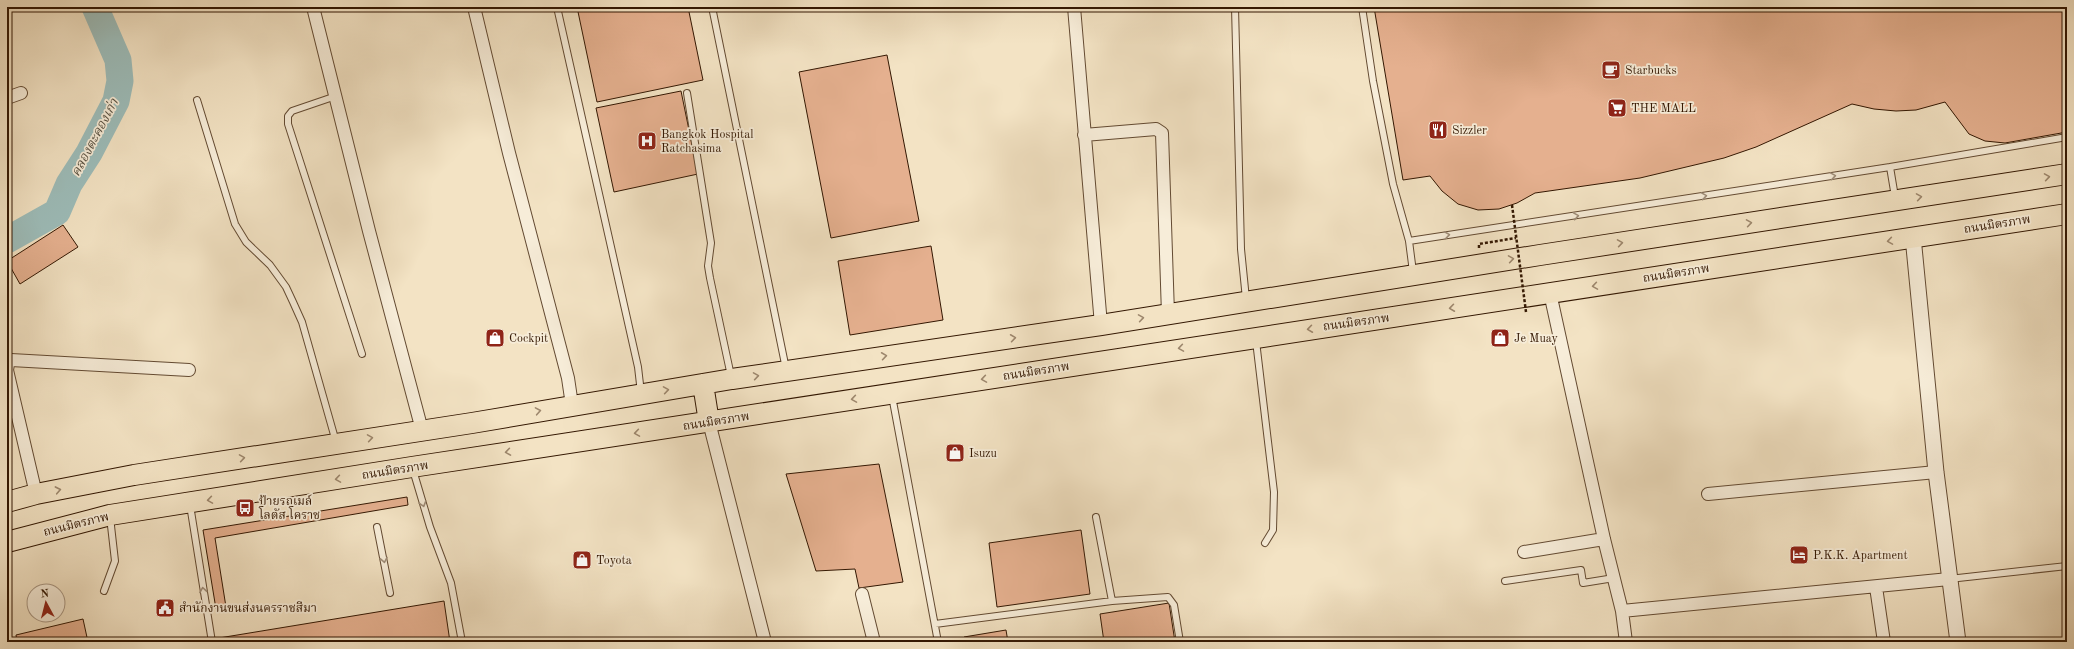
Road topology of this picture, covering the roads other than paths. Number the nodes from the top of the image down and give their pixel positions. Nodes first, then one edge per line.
1 (313, 7) edge
2 (474, 7) edge
3 (557, 7) edge
4 (712, 7) edge
5 (1074, 7) edge
6 (1235, 7) edge
7 (1362, 7) edge
8 (21, 93) dead end
9 (687, 94) dead end
10 (336, 96) junction
11 (7, 98) edge
12 (197, 100) dead end
13 (1084, 136) junction
14 (2067, 137) edge
15 (1890, 167) junction
16 (2067, 174) edge
17 (1895, 201) junction
18 (2067, 214) edge
19 (1913, 237) junction
20 (1409, 241) junction
21 (1413, 274) junction
22 (1550, 293) junction
23 (1246, 302) junction
24 (1168, 314) junction
25 (1101, 325) junction
26 (1255, 337) junction
27 (362, 354) dead end
28 (189, 370) dead end
29 (786, 371) junction
30 (732, 379) junction
31 (703, 384) junction
32 (891, 393) junction
33 (642, 394) junction
34 (572, 405) junction
35 (709, 422) junction
36 (422, 430) junction
37 (336, 444) junction
38 (412, 467) junction
39 (1936, 472) junction
40 (36, 494) junction
41 (1708, 494) dead end
42 (7, 502) edge
43 (190, 503) junction
44 (110, 515) junction
45 (1096, 517) dead end
46 (378, 527) dead end
47 (1604, 539) junction
48 (7, 542) edge
49 (1264, 544) dead end
50 (1524, 552) dead end
51 (2067, 566) edge
52 (1614, 578) junction
53 (1950, 579) junction
54 (1505, 582) dead end
55 (1876, 587) junction
56 (104, 591) dead end
57 (390, 594) dead end
58 (862, 594) dead end
59 (1112, 601) junction
60 (1622, 611) junction
61 (935, 624) junction
62 (212, 642) edge
63 (462, 642) edge
64 (765, 642) edge
65 (874, 642) edge
66 (938, 642) edge
67 (1180, 642) edge
68 (1626, 642) edge
69 (1884, 642) edge
70 (1958, 642) edge

1 - 10 street
2 - 34 street
3 - 33 lane
4 - 29 lane
5 - 13 street
6 - 23 lane
7 - 20 lane
8 - 11 street
9 - 30 lane
10 - 27 lane
10 - 36 street
12 - 37 lane
13 - 24 street
13 - 25 street
14 - 15 lane
15 - 17 lane
20 -> 15 lane
17 -> 16 highway
21 -> 17 highway
18 - 19 highway, ถนนมิตรภาพ
19 -> 22 highway, ถนนมิตรภาพ
19 - 39 street
20 - 21 lane
21 - 23 highway
22 -> 26 highway, ถนนมิตรภาพ
22 - 47 street
23 - 24 highway
25 -> 24 highway
29 -> 25 highway
26 -> 32 highway, ถนนมิตรภาพ
26 - 49 lane
28 - 40 street
30 -> 29 highway
30 - 31 highway
33 -> 31 highway
31 - 35 highway
32 -> 35 highway, ถนนมิตรภาพ
32 - 61 lane
33 - 34 highway
36 -> 34 highway
35 -> 38 highway, ถนนมิตรภาพ
35 - 64 street
37 -> 36 highway
40 -> 37 highway
38 -> 43 highway, ถนนมิตรภาพ
38 -> 63 lane
39 - 41 street
39 - 53 street
40 - 42 highway
43 - 44 highway, ถนนมิตรภาพ
62 -> 43 lane
44 - 48 highway, ถนนมิตรภาพ
44 - 56 lane
45 - 59 lane
46 -> 57 lane
47 - 50 street
47 - 52 street
51 - 53 lane
52 - 54 lane
52 - 60 street
53 - 55 street
53 - 70 street
55 - 60 street
55 - 69 street
58 - 65 street
59 - 61 lane
59 - 67 lane
60 - 68 street
61 - 66 lane

